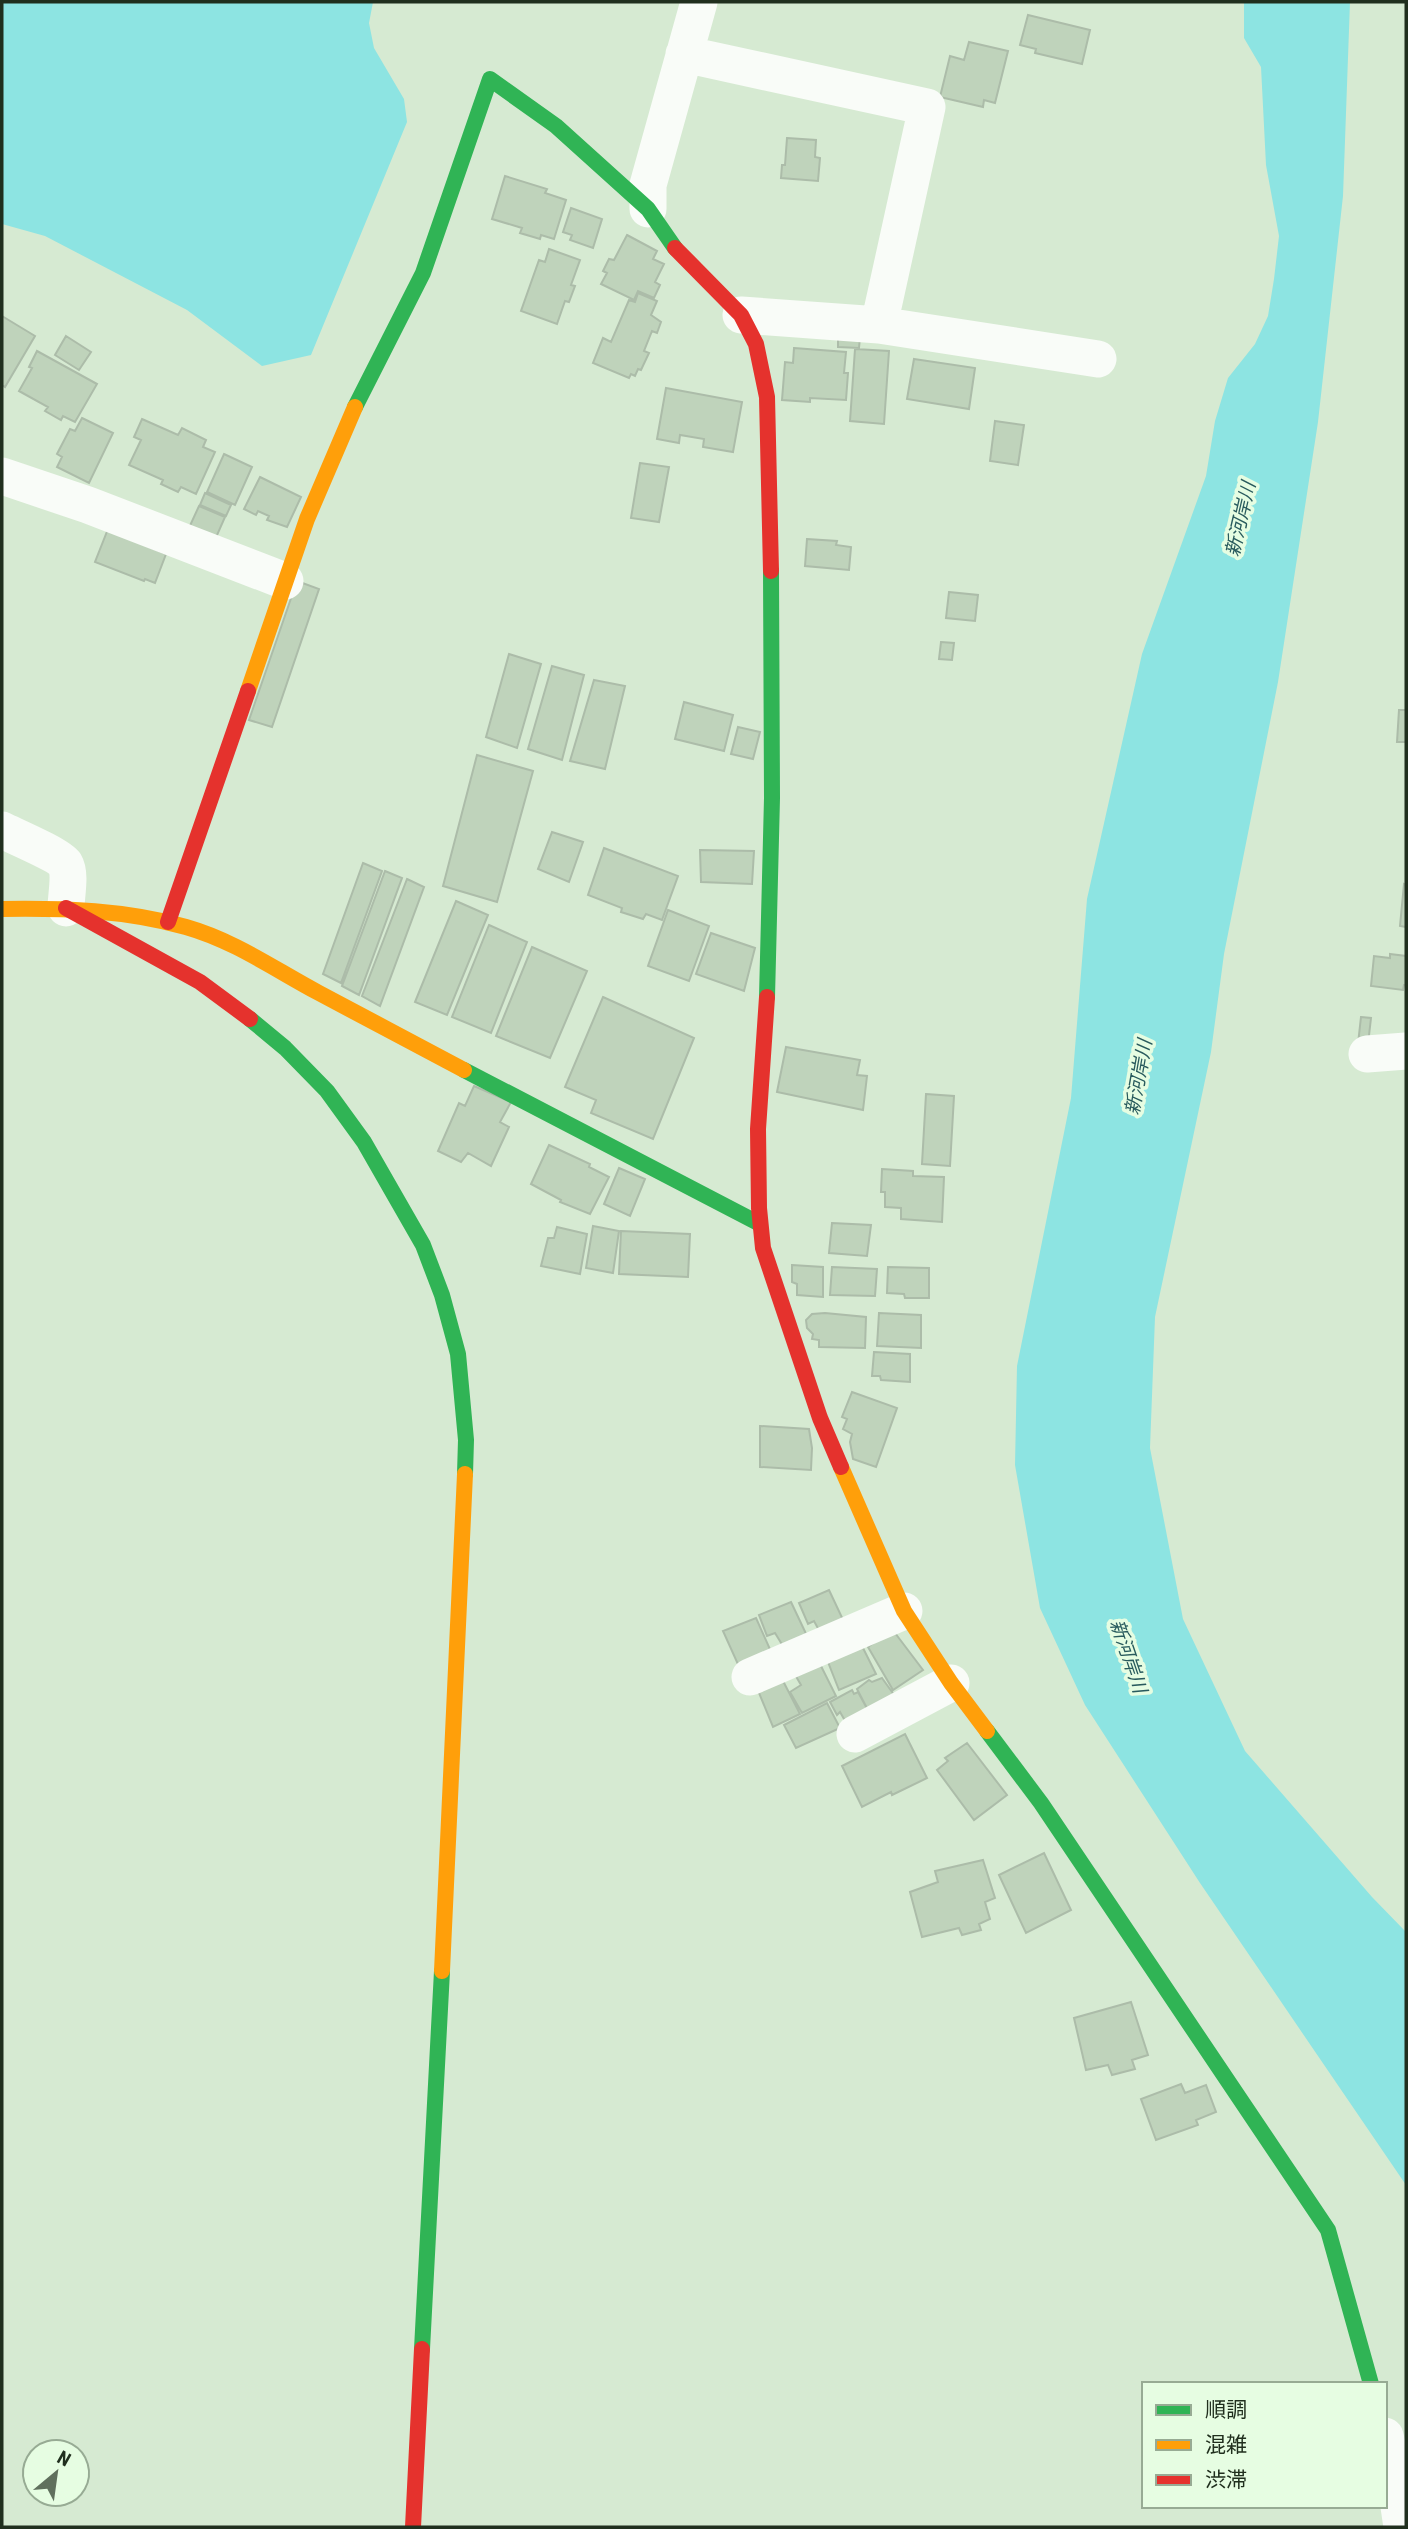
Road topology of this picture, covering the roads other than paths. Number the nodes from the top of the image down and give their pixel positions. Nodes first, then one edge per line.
1 (699, 2) edge
2 (684, 54) junction
3 (648, 209) junction
4 (741, 316) junction
5 (879, 325) junction
6 (1098, 359) dead end
7 (2, 476) edge
8 (285, 581) junction
9 (2, 830) edge
10 (66, 908) junction
11 (2, 909) edge
12 (168, 922) junction
13 (1406, 1051) edge
14 (1367, 1054) dead end
15 (760, 1224) junction
16 (904, 1611) junction
17 (750, 1677) dead end
18 (951, 1683) junction
19 (855, 1734) dead end
20 (1370, 2382) edge
21 (1387, 2444) edge
22 (413, 2527) edge
23 (1402, 2527) edge

1 - 2 street
2 - 3 street
2 - 5 street
3 - 4 street
3 - 8 street
4 - 5 street
4 - 15 street
5 - 6 street
7 - 8 street
8 - 12 street
9 - 10 street
10 - 11 street
10 - 12 street
10 - 22 street
12 - 15 street
13 - 14 street
15 - 16 street
16 - 17 street
16 - 18 street
18 - 19 street
18 - 20 street
21 - 23 street

